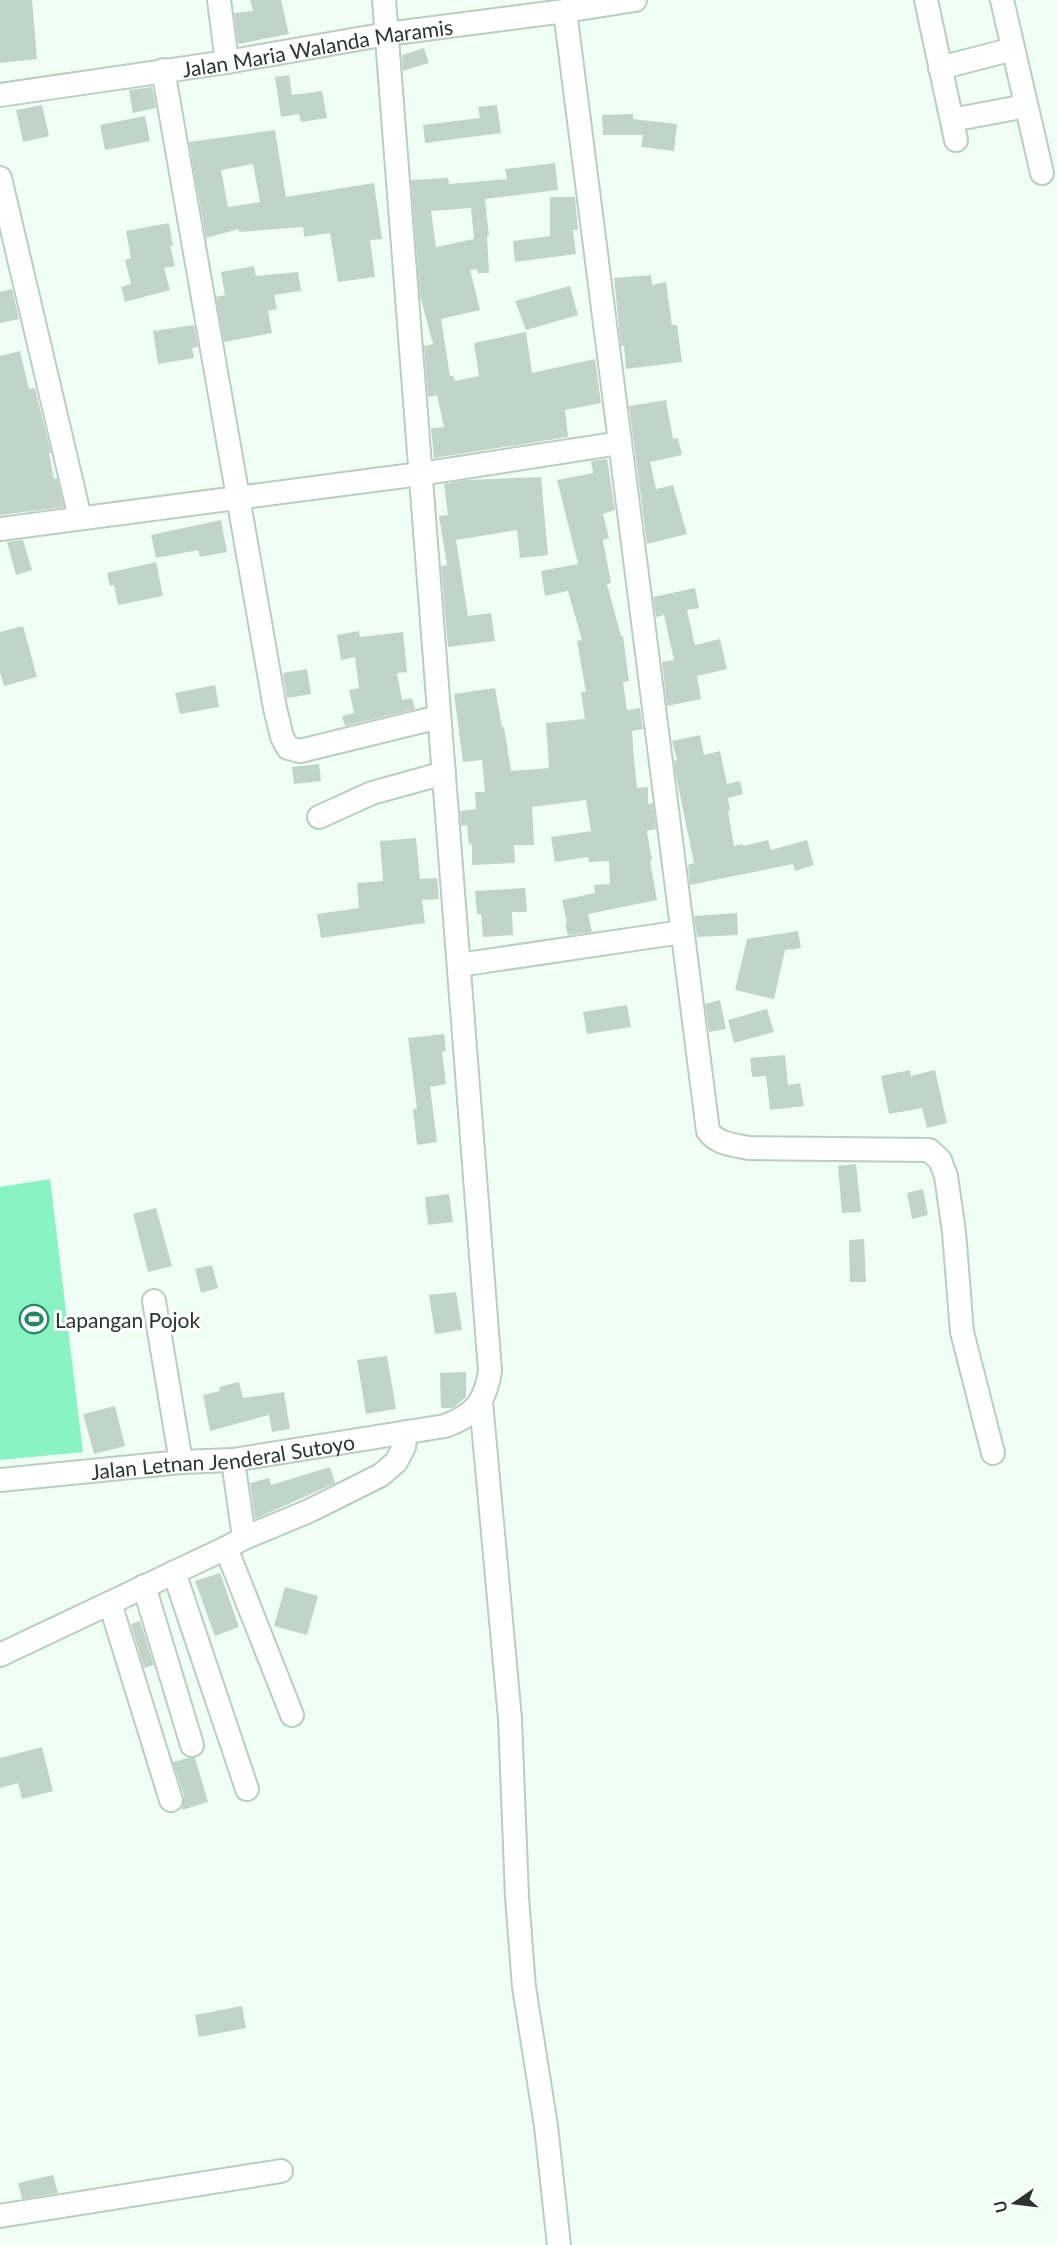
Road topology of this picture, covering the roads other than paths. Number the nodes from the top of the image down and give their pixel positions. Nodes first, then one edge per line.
1 (219, 0) edge
2 (384, 0) edge
3 (635, 0) edge
4 (926, 0) edge
5 (1002, 0) edge
6 (554, 8) edge
7 (387, 34) junction
8 (1013, 49) junction
9 (226, 62) junction
10 (940, 68) junction
11 (163, 70) junction
12 (0, 95) edge
13 (1026, 106) junction
14 (1042, 173) dead end
15 (0, 178) edge
16 (620, 443) junction
17 (420, 474) junction
18 (240, 498) junction
19 (80, 518) junction
20 (0, 529) edge
21 (439, 717) junction
22 (444, 773) junction
23 (319, 817) dead end
24 (682, 932) junction
25 (459, 965) junction
26 (154, 1301) dead end
27 (481, 1402) junction
28 (406, 1432) junction
29 (993, 1453) dead end
30 (233, 1460) junction
31 (181, 1462) junction
32 (0, 1480) edge
33 (235, 1543) junction
34 (174, 1572) junction
35 (144, 1586) junction
36 (110, 1603) junction
37 (0, 1654) edge
38 (292, 1714) dead end
39 (192, 1745) dead end
40 (247, 1789) dead end
41 (171, 1800) dead end
42 (281, 2171) dead end
43 (0, 2216) edge
44 (559, 2245) edge

1 - 9 street
2 - 7 street
3 - 6 street, Jalan Maria Walanda Maramis
4 - 10 street
5 - 8 street
6 - 7 street, Jalan Maria Walanda Maramis
6 - 16 street
7 - 9 street, Jalan Maria Walanda Maramis
7 - 17 street
8 - 10 street
8 - 13 street
9 - 11 street, Jalan Maria Walanda Maramis
10 - 13 street
11 - 12 street, Jalan Maria Walanda Maramis
11 - 18 street
13 - 14 street
15 - 19 street
16 - 17 street
16 - 24 street
17 - 18 street
17 - 21 street
18 - 19 street
18 - 21 street
19 - 20 street
21 - 22 street
22 - 23 street
22 - 25 street
24 - 25 street
24 - 29 street
25 - 27 street
26 - 31 street
27 - 28 street, Jalan Letnan Jenderal Sutoyo
27 - 44 street
28 - 30 street, Jalan Letnan Jenderal Sutoyo
28 - 33 street
30 - 31 street, Jalan Letnan Jenderal Sutoyo
30 - 33 street
31 - 32 street, Jalan Letnan Jenderal Sutoyo
33 - 34 street
33 - 38 street
34 - 35 street
34 - 40 street
35 - 36 street
35 - 39 street
36 - 37 street
36 - 41 street
42 - 43 street

